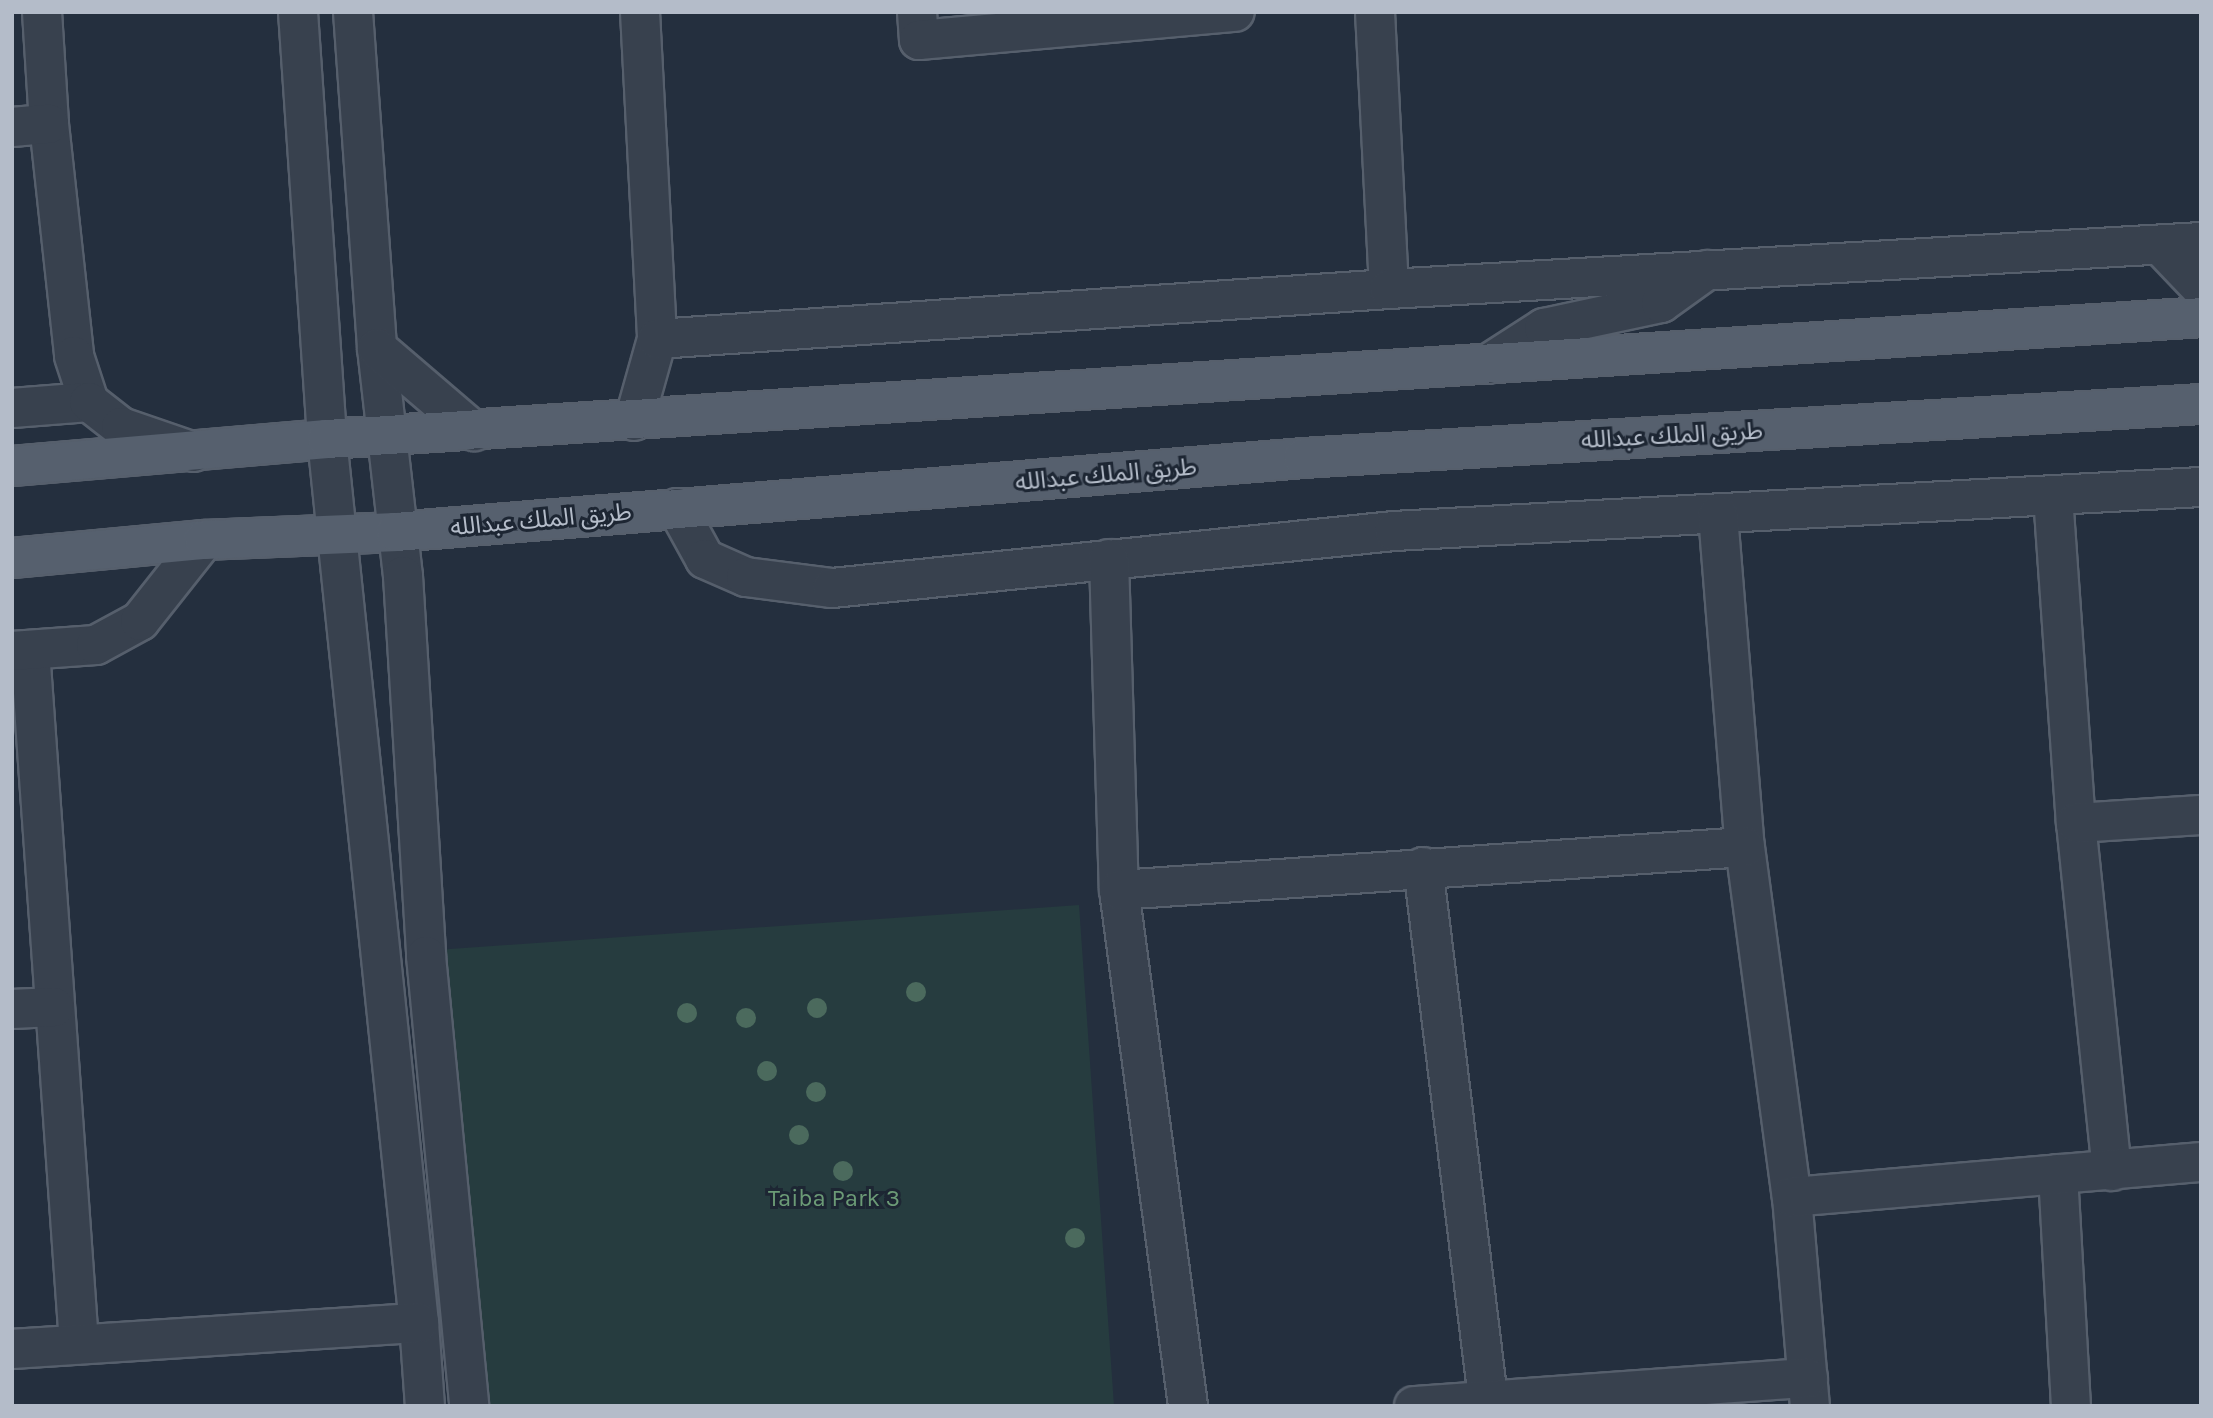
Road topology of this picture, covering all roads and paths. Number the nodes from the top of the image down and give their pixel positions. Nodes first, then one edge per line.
1 (42, 12) edge
2 (299, 12) edge
3 (353, 12) edge
4 (640, 12) edge
5 (917, 12) edge
6 (1235, 12) edge
7 (1375, 12) edge
8 (31, 126) edge
9 (2201, 242) edge
10 (2160, 245) junction
11 (1707, 270) junction
12 (2201, 288) edge
13 (1389, 289) junction
14 (2201, 317) edge
15 (657, 339) junction
16 (377, 348) junction
17 (1488, 363) junction
18 (89, 402) junction
19 (2201, 404) edge
20 (12, 408) edge
21 (634, 421) junction
22 (474, 431) junction
23 (389, 436) junction
24 (327, 439) junction
25 (196, 452) junction
26 (12, 466) edge
27 (2201, 488) edge
28 (2053, 496) junction
29 (677, 508) junction
30 (1718, 515) junction
31 (336, 532) junction
32 (396, 532) junction
33 (204, 540) junction
34 (12, 558) edge
35 (1109, 559) junction
36 (21, 650) edge
37 (2201, 815) edge
38 (2076, 823) junction
39 (1745, 847) junction
40 (1423, 867) junction
41 (1119, 890) junction
42 (54, 1007) junction
43 (12, 1009) edge
44 (2201, 1162) edge
45 (2112, 1171) junction
46 (2058, 1174) junction
47 (1792, 1197) junction
48 (419, 1324) junction
49 (79, 1344) junction
50 (12, 1349) edge
51 (1809, 1392) edge
52 (1488, 1399) junction
53 (425, 1406) edge
54 (469, 1406) edge
55 (1188, 1406) edge
56 (1414, 1406) edge
57 (2071, 1406) edge

1 - 8 street
2 - 24 street
3 - 16 street
4 - 15 street
5 - 6 street
7 - 13 street
8 - 18 street
9 - 10 street
10 - 11 street
10 - 12 street
11 - 13 street
11 - 17 street
13 - 15 street
14 - 17 main road
15 - 21 street
16 - 22 street
16 - 23 street
17 - 21 main road
18 - 20 street
18 - 25 street
19 - 29 main road, طريق الملك عبدالله
21 - 22 main road
22 - 23 main road
23 - 24 main road
23 - 32 street
24 - 25 main road
24 - 31 street
25 - 26 main road
27 - 28 street
28 - 30 street
28 - 38 street
29 - 32 main road, طريق الملك عبدالله
29 - 35 street
30 - 35 street
30 - 39 street
31 - 32 main road, طريق الملك عبدالله
31 - 33 main road, طريق الملك عبدالله
31 - 48 street
32 - 54 street
33 - 34 main road, طريق الملك عبدالله
33 - 36 street
35 - 41 street
36 - 42 street
37 - 38 street
38 - 45 street
39 - 40 street
39 - 47 street
40 - 41 street
40 - 52 street
41 - 55 street
42 - 43 street
42 - 49 street
44 - 45 street
45 - 46 street
46 - 47 street
46 - 57 street
47 - 51 street
48 - 49 street
48 - 53 street
49 - 50 street
51 - 52 street
52 - 56 street

